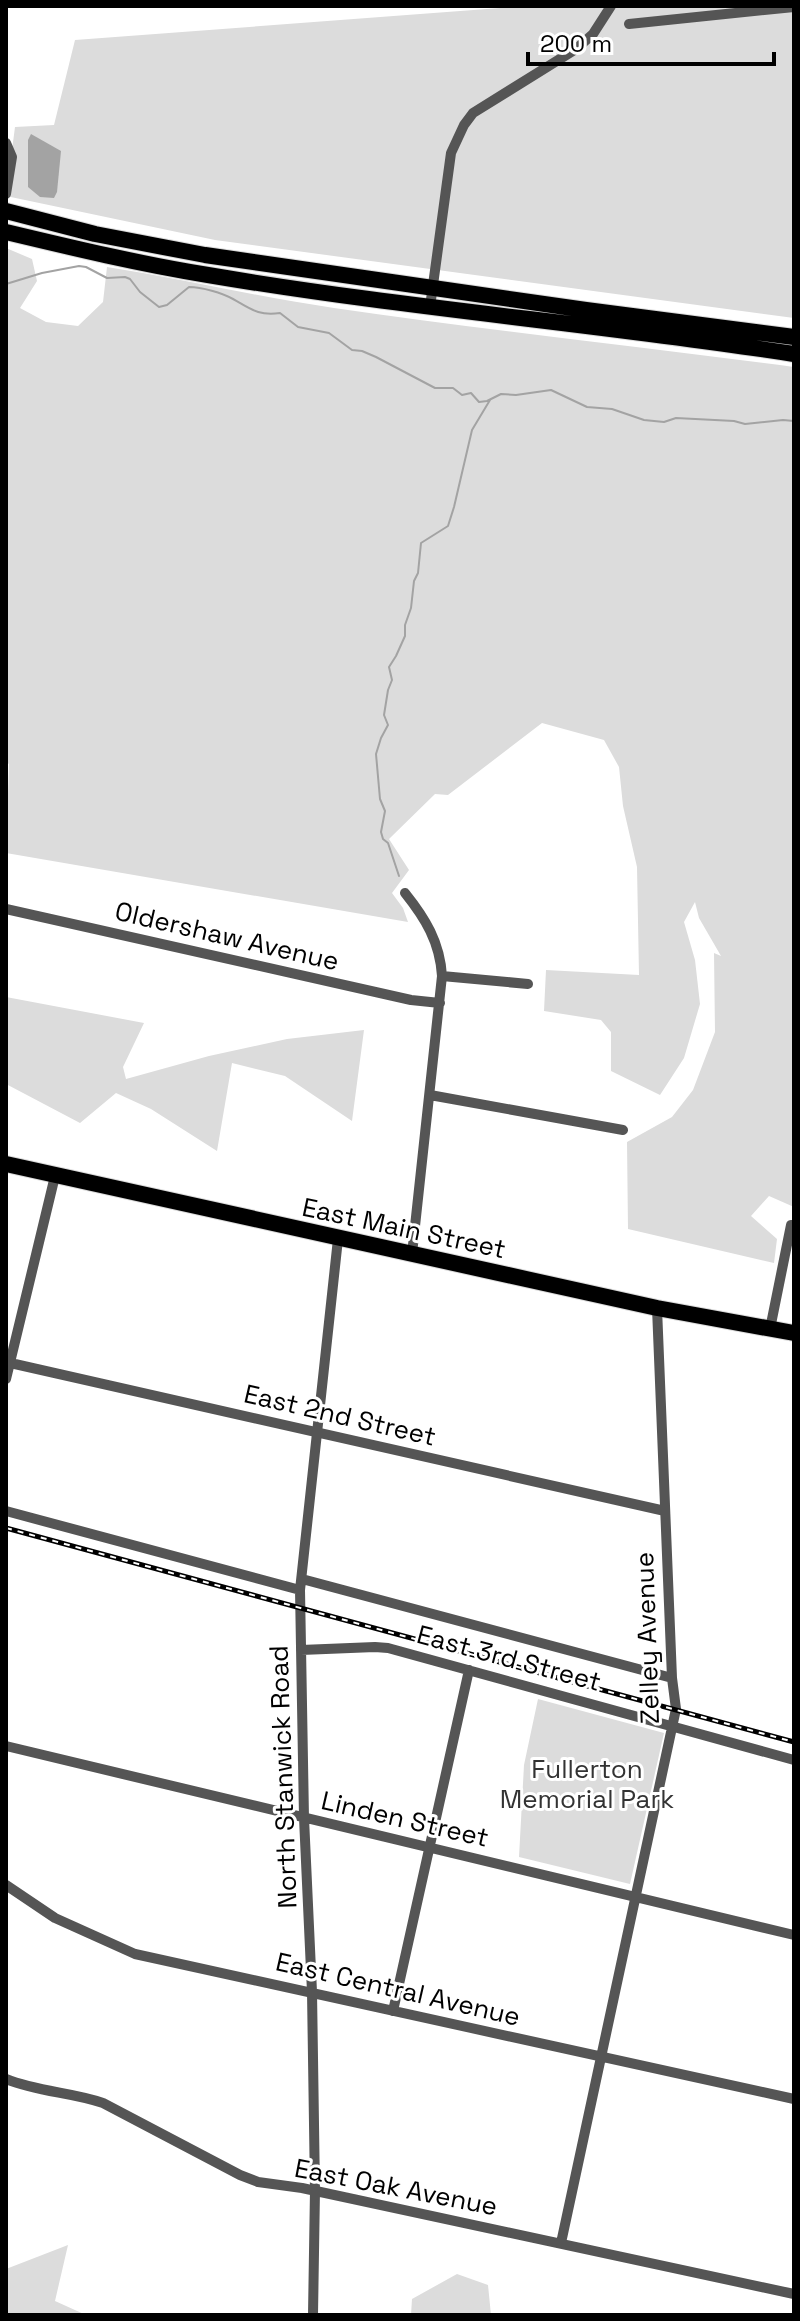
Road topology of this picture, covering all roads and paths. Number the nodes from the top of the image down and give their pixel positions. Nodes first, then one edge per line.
1 (611, 6) edge
2 (794, 7) edge
3 (629, 24) dead end
4 (6, 143) edge
5 (6, 194) edge
6 (6, 211) edge
7 (6, 232) edge
8 (431, 287) junction
9 (430, 307) junction
10 (794, 337) edge
11 (794, 354) edge
12 (405, 893) dead end
13 (6, 909) edge
14 (442, 976) junction
15 (528, 984) dead end
16 (440, 1003) junction
17 (430, 1095) junction
18 (623, 1130) dead end
19 (6, 1164) edge
20 (55, 1176) junction
21 (791, 1225) dead end
22 (338, 1239) junction
23 (412, 1254) junction
24 (657, 1308) junction
25 (770, 1329) junction
26 (794, 1333) edge
27 (8, 1362) edge
28 (6, 1379) edge
29 (316, 1432) junction
30 (6, 1511) edge
31 (665, 1511) junction
32 (301, 1584) junction
33 (301, 1650) junction
34 (469, 1670) junction
35 (672, 1678) junction
36 (674, 1726) junction
37 (6, 1746) edge
38 (794, 1760) edge
39 (304, 1818) junction
40 (429, 1847) junction
41 (6, 1885) edge
42 (637, 1898) junction
43 (794, 1935) edge
44 (312, 1992) junction
45 (393, 2011) junction
46 (602, 2057) junction
47 (6, 2079) edge
48 (794, 2099) edge
49 (315, 2190) junction
50 (561, 2243) junction
51 (794, 2294) edge
52 (313, 2315) edge

1 - 8 street
2 - 3 street
4 - 5 street
6 - 8 main road
7 - 9 main road
8 - 9 street
8 - 10 main road
9 - 11 main road
12 - 14 street
13 - 16 street, Oldershaw Avenue
14 - 15 street
14 - 16 street
16 - 17 street
17 - 18 street
17 - 23 street
19 - 20 main road, East Main Street
20 - 22 main road, East Main Street
20 - 27 street
21 - 25 street
22 - 23 main road, East Main Street
22 - 29 street, North Stanwick Road
23 - 24 main road, East Main Street
24 - 25 main road, East Main Street
24 - 31 street, Zelley Avenue
25 - 26 main road, East Main Street
27 - 28 street
27 - 29 street, East 2nd Street
29 - 31 street, East 2nd Street
29 - 32 street, North Stanwick Road
30 - 32 street, East 3rd Street
31 - 35 street, Zelley Avenue
32 - 33 street, North Stanwick Road
32 - 35 street, East 3rd Street
33 - 34 street, East 3rd Street
33 - 39 street, North Stanwick Road
34 - 36 street, East 3rd Street
34 - 40 street
35 - 36 street, Zelley Avenue
36 - 38 street, East 3rd Street
36 - 42 street, Zelley Avenue
37 - 39 street, Linden Street
39 - 40 street, Linden Street
39 - 44 street, North Stanwick Road
40 - 42 street, Linden Street
40 - 45 street
41 - 44 street, East Central Avenue
42 - 43 street, Linden Street
42 - 46 street, Zelley Avenue
44 - 45 street, East Central Avenue
44 - 49 street, North Stanwick Road
45 - 46 street, East Central Avenue
46 - 48 street, East Central Avenue
46 - 50 street, Zelley Avenue
47 - 49 street, East Oak Avenue
49 - 50 street, East Oak Avenue
49 - 52 street, North Stanwick Road
50 - 51 street, East Oak Avenue

